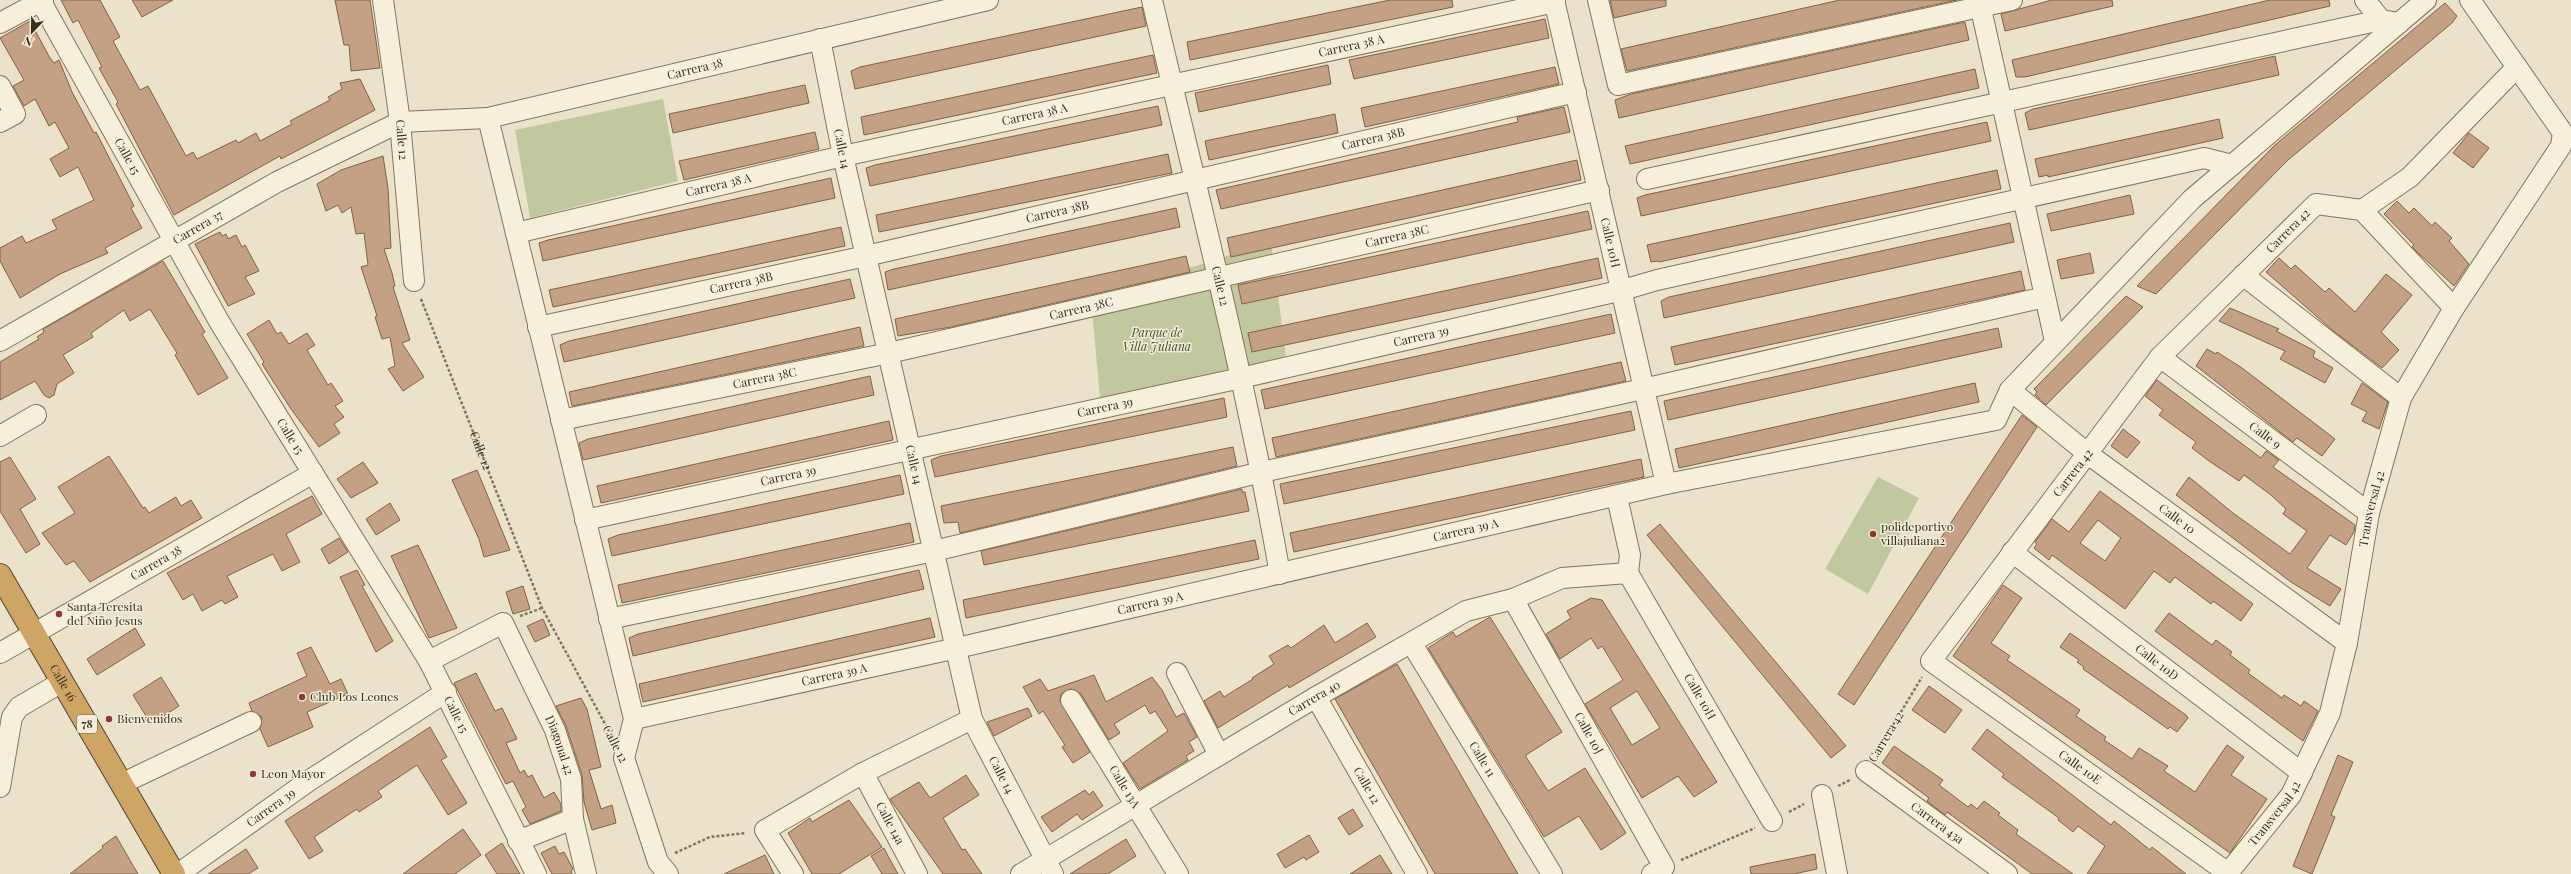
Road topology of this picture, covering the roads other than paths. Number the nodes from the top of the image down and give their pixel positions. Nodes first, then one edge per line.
1 (41, 0) edge
2 (383, 0) edge
3 (988, 0) edge
4 (1152, 0) edge
5 (1598, 0) edge
6 (2012, 0) edge
7 (2365, 0) edge
8 (2426, 0) edge
9 (2470, 0) edge
10 (1554, 1) edge
11 (1980, 4) edge
12 (2390, 21) junction
13 (0, 23) edge
14 (820, 39) junction
15 (2518, 67) junction
16 (0, 86) edge
17 (1172, 86) junction
18 (1576, 92) junction
19 (2001, 102) junction
20 (7, 118) edge
21 (488, 118) junction
22 (400, 122) junction
23 (843, 156) junction
24 (2232, 166) junction
25 (1647, 179) dead end
26 (1196, 180) junction
27 (1599, 190) junction
28 (2023, 198) junction
29 (2362, 210) junction
30 (516, 233) junction
31 (176, 241) junction
32 (866, 256) junction
33 (2244, 275) junction
34 (1219, 277) junction
35 (414, 281) road end
36 (1623, 290) junction
37 (2045, 297) junction
38 (2454, 308) junction
39 (538, 327) junction
40 (1, 337) edge
41 (2055, 341) junction
42 (889, 353) junction
43 (2160, 357) junction
44 (1241, 378) junction
45 (1643, 389) junction
46 (2010, 390) junction
47 (2401, 398) junction
48 (36, 415) dead end
49 (561, 420) junction
50 (0, 436) edge
51 (911, 450) junction
52 (2088, 454) junction
53 (1262, 472) junction
54 (313, 473) junction
55 (1666, 484) junction
56 (1618, 497) junction
57 (2369, 513) junction
58 (585, 520) junction
59 (934, 551) junction
60 (2012, 552) junction
61 (1628, 573) junction
62 (1280, 574) junction
63 (0, 575) edge
64 (1513, 599) junction
65 (609, 619) junction
66 (34, 634) junction
67 (1412, 644) junction
68 (2347, 644) junction
69 (957, 648) junction
70 (0, 653) edge
71 (429, 661) junction
72 (1931, 661) joint
73 (1177, 673) dead end
74 (62, 682) junction
75 (446, 692) junction
76 (1316, 697) junction
77 (1071, 700) dead end
78 (634, 719) junction
79 (972, 719) junction
80 (252, 722) dead end
81 (1219, 755) junction
82 (1866, 771) road end
83 (2302, 772) junction
84 (863, 773) junction
85 (121, 784) junction
86 (0, 787) edge
87 (1822, 795) dead end
88 (1136, 805) junction
89 (573, 819) junction
90 (1772, 821) dead end
91 (518, 841) junction
92 (1049, 867) edge
93 (663, 868) edge
94 (1658, 871) edge
95 (2228, 873) edge
96 (174, 874) edge
97 (178, 874) edge
98 (536, 874) edge
99 (586, 874) edge
100 (793, 874) edge
101 (917, 874) edge
102 (1021, 874) edge
103 (1178, 874) edge
104 (1417, 874) edge
105 (1552, 874) edge
106 (1837, 874) edge
107 (2007, 874) edge

1 - 13 street
1 - 31 street, Calle 15
2 - 22 street, Calle 12
3 - 14 street, Carrera 38
4 - 17 street, Calle 12
5 - 11 street
6 - 11 street
7 - 12 street
8 - 12 street
9 - 15 street, Transversal 42
10 - 17 street, Carrera 38 A
10 - 18 street, Calle 10H
11 - 19 street
12 - 19 street
12 - 24 street
14 - 21 street, Carrera 38
14 - 23 street, Calle 14
15 - 29 street
15 - 38 street, Transversal 42
16 - 20 street
17 - 23 street, Carrera 38 A
17 - 26 street, Calle 12
18 - 26 street, Carrera 38B
18 - 27 street, Calle 10H
19 - 25 street
19 - 28 street
21 - 22 street, Carrera 38
21 - 30 street
22 - 31 street, Carrera 37
22 - 35 street, Calle 12
23 - 30 street, Carrera 38 A
23 - 32 street, Calle 14
24 - 28 street, Carrera 39
24 - 41 street
26 - 32 street, Carrera 38B
26 - 34 street, Calle 12
27 - 34 street, Carrera 38C
27 - 36 street, Calle 10H
28 - 36 street, Carrera 39
28 - 37 street
29 - 33 street, Carrera 42
29 - 38 street
30 - 39 street
31 - 40 street, Carrera 37
31 - 54 street, Calle 15
32 - 39 street, Carrera 38B
32 - 42 street, Calle 14
33 - 43 street, Carrera 42
33 - 47 street
34 - 42 street, Carrera 38C
34 - 44 street, Calle 12
36 - 44 street, Carrera 39
36 - 45 street, Calle 10H
37 - 41 street
37 - 45 street
38 - 47 street, Transversal 42
39 - 49 street
41 - 46 street
42 - 49 street, Carrera 38C
42 - 51 street, Calle 14
43 - 52 street, Carrera 42
43 - 57 street, Calle 9
44 - 51 street, Carrera 39
44 - 53 street, Calle 12
45 - 53 street
45 - 55 street, Calle 10H
46 - 52 street, Calle 10
46 - 55 street, Carrera 39 A
47 - 57 street, Transversal 42
48 - 50 street
49 - 58 street
51 - 58 street, Carrera 39
51 - 59 street, Calle 14
52 - 60 street, Carrera 42
52 - 68 street, Calle 10
53 - 59 street
53 - 62 street, Calle 12
54 - 66 street, Carrera 38
54 - 71 street, Calle 15
55 - 56 street, Carrera 39 A
56 - 61 street
56 - 62 street, Carrera 39 A
57 - 68 street, Transversal 42
58 - 65 street
59 - 65 street
59 - 69 street, Calle 14
60 - 72 street, Carrera 42
60 - 83 street, Calle 10D
61 - 64 street, Carrera 40
61 - 90 street, Calle 10H
62 - 69 street, Carrera 39 A
63 - 66 highway, Calle 16 / 78
64 - 67 street, Carrera 40
64 - 94 street, Calle 10J
65 - 78 street
66 - 70 street, Carrera 38
66 - 74 highway, Calle 16 / 78
67 - 76 street, Carrera 40
67 - 105 street, Calle 11
68 - 83 street, Transversal 42
69 - 78 street, Carrera 39 A
69 - 79 street, Calle 14
71 - 75 street, Calle 15
71 - 89 street, Diagonal 42
72 - 95 street, Calle 10E
73 - 81 street
74 - 85 highway, Calle 16 / 78
74 - 86 street
75 - 91 street, Calle 15
75 - 97 street, Carrera 39
76 - 81 street, Carrera 40
76 - 104 street, Calle 12
77 - 88 street, Calle 13A
78 - 93 street, Calle 12
79 - 84 street
79 - 92 street, Calle 14
80 - 85 street
81 - 88 street, Carrera 40
82 - 107 street, Carrera 43a
83 - 95 street, Transversal 42
84 - 100 street
84 - 101 street, Calle 14a
85 - 96 highway, Calle 16 / 78
87 - 106 street
88 - 92 street, Carrera 40
88 - 103 street, Calle 13A
89 - 91 street
89 - 99 street
91 - 98 street, Calle 15
92 - 102 street, Carrera 40

